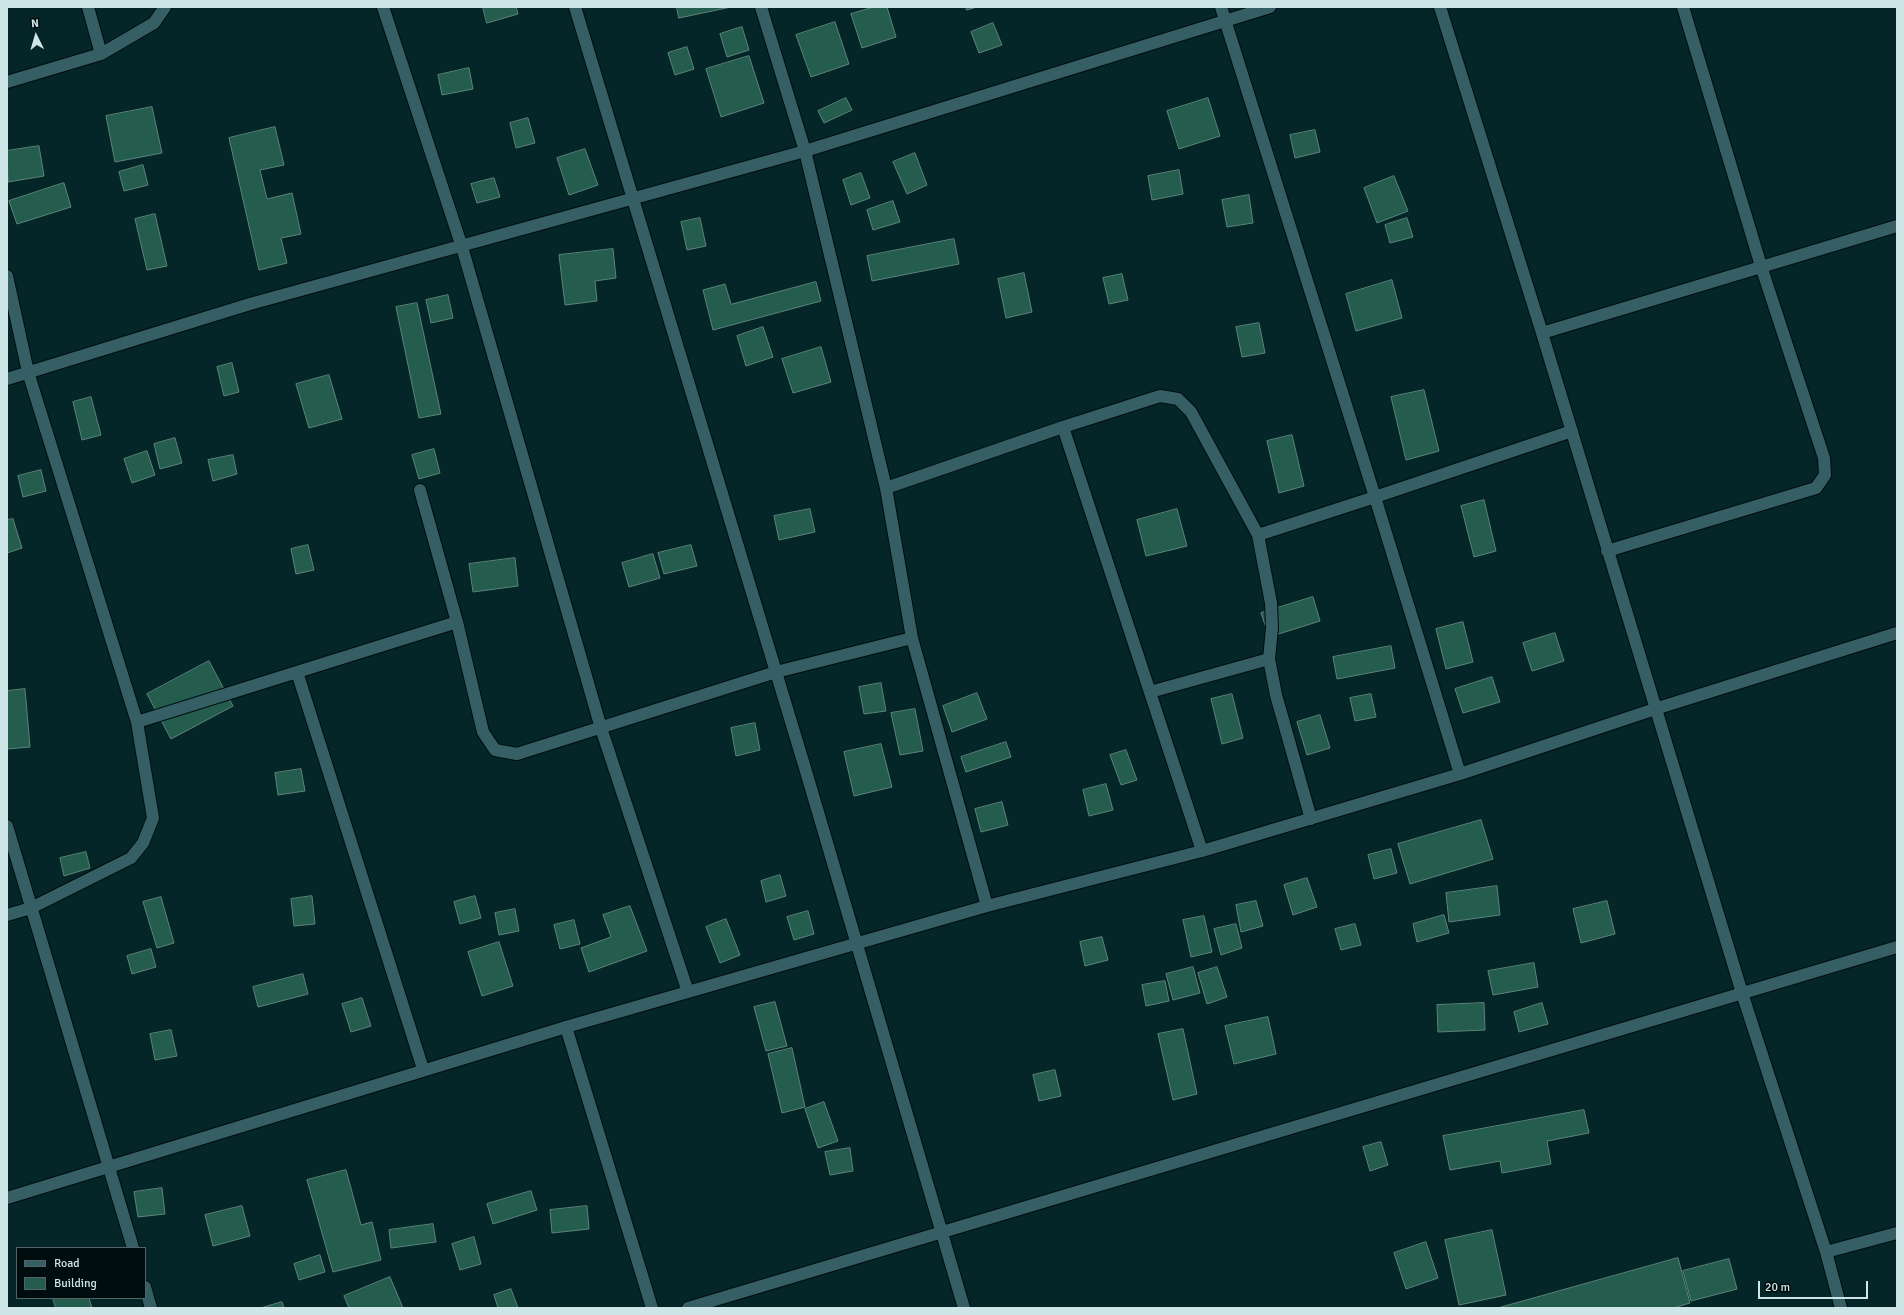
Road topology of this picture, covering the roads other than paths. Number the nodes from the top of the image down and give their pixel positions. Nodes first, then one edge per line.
1 (88, 7) edge
2 (165, 7) edge
3 (382, 7) edge
4 (575, 7) edge
5 (761, 7) edge
6 (1221, 7) edge
7 (1270, 7) edge
8 (1440, 7) edge
9 (1683, 7) edge
10 (1226, 21) junction
11 (101, 54) junction
12 (7, 82) edge
13 (805, 151) junction
14 (634, 199) junction
15 (1897, 226) edge
16 (462, 247) junction
17 (1761, 266) junction
18 (7, 276) edge
19 (1542, 333) junction
20 (28, 372) junction
21 (7, 379) edge
22 (1063, 427) junction
23 (1572, 431) junction
24 (886, 488) junction
25 (420, 490) dead end
26 (1375, 497) junction
27 (1258, 535) junction
28 (1607, 551) junction
29 (457, 622) junction
30 (1897, 632) edge
31 (912, 638) junction
32 (1269, 659) junction
33 (297, 672) junction
34 (776, 672) junction
35 (1150, 692) junction
36 (1655, 709) junction
37 (137, 722) junction
38 (601, 728) junction
39 (1460, 774) junction
40 (1311, 819) junction
41 (7, 826) edge
42 (1202, 851) junction
43 (987, 906) junction
44 (31, 908) junction
45 (7, 915) edge
46 (857, 944) junction
47 (1897, 947) edge
48 (688, 992) junction
49 (1742, 993) junction
50 (566, 1027) junction
51 (423, 1069) junction
52 (109, 1167) junction
53 (7, 1198) edge
54 (942, 1232) junction
55 (1897, 1233) edge
56 (133, 1247) edge
57 (1826, 1252) junction
58 (146, 1290) edge
59 (151, 1308) edge
60 (652, 1308) edge
61 (688, 1308) edge
62 (964, 1308) edge
63 (1841, 1308) edge

1 - 11 street
2 - 11 street
3 - 16 street
4 - 14 street
5 - 13 street
6 - 10 street
7 - 10 street
8 - 19 street
9 - 17 street
10 - 13 street
10 - 26 street
11 - 12 street
13 - 14 street
13 - 24 street
14 - 16 street
14 - 34 street
15 - 17 street
16 - 20 street
16 - 38 street
17 - 19 street
17 - 28 street
18 - 20 street
19 - 23 street
20 - 21 street
20 - 37 street
22 - 24 street
22 - 27 street
22 - 35 street
23 - 26 street
23 - 28 street
24 - 31 street
25 - 29 street
26 - 27 street
26 - 39 street
27 - 32 street
28 - 36 street
29 - 33 street
29 - 38 street
30 - 36 street
31 - 34 street
31 - 43 street
32 - 35 street
32 - 40 street
33 - 37 street
33 - 51 street
34 - 38 street
34 - 46 street
35 - 42 street
36 - 39 street
36 - 49 street
37 - 44 street
38 - 48 street
39 - 40 street
40 - 42 street
41 - 44 street
42 - 43 street
43 - 46 street
44 - 45 street
44 - 52 street
46 - 48 street
46 - 54 street
47 - 49 street
48 - 50 street
49 - 54 street
49 - 57 street
50 - 51 street
50 - 60 street
51 - 52 street
52 - 53 street
52 - 56 street
54 - 61 street
54 - 62 street
55 - 57 street
57 - 63 street
58 - 59 street

